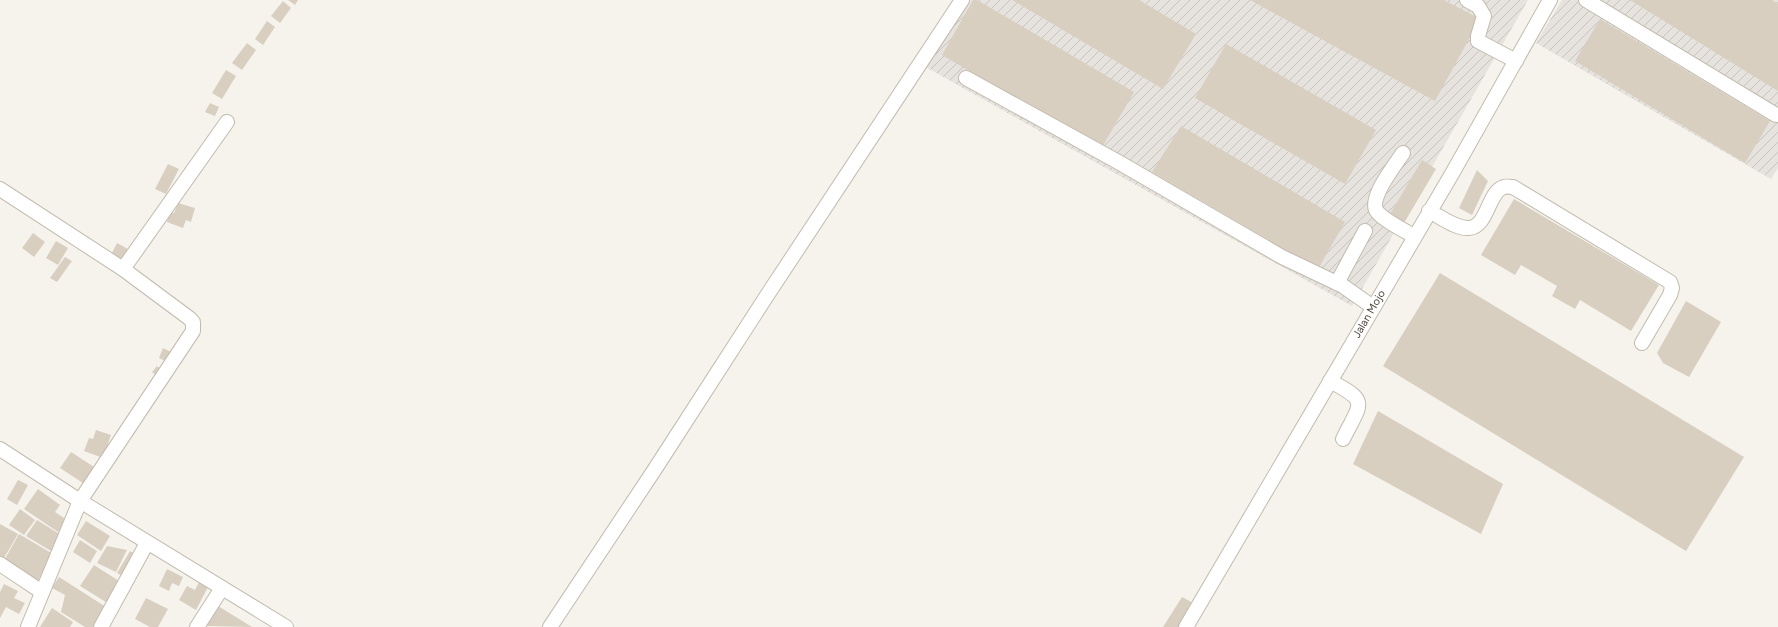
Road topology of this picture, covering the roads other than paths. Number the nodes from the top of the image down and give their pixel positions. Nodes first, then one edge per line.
1 (962, 0) edge
2 (1467, 0) edge
3 (1550, 0) edge
4 (1586, 0) edge
5 (1516, 61) junction
6 (966, 78) dead end
7 (1776, 114) dead end
8 (227, 122) dead end
9 (1403, 153) dead end
10 (0, 190) edge
11 (1430, 211) junction
12 (1365, 231) dead end
13 (1414, 236) junction
14 (123, 269) junction
15 (1337, 283) junction
16 (1373, 307) junction
17 (1642, 343) dead end
18 (1330, 381) junction
19 (1343, 438) dead end
20 (0, 449) edge
21 (80, 501) junction
22 (147, 543) junction
23 (0, 564) edge
24 (222, 588) junction
25 (42, 592) junction
26 (28, 627) edge
27 (100, 627) edge
28 (197, 627) edge
29 (286, 627) edge
30 (550, 627) edge
31 (1186, 627) edge

1 - 30 street
2 - 5 street
3 - 5 street, Jalan Mojo
4 - 7 street
5 - 11 street, Jalan Mojo
6 - 15 street
8 - 14 street
9 - 13 street
10 - 14 street
11 - 13 street, Jalan Mojo
11 - 17 street
12 - 15 street
13 - 16 street, Jalan Mojo
14 - 21 street
15 - 16 street
16 - 18 street, Jalan Mojo
18 - 19 street
18 - 31 street, Jalan Mojo
20 - 21 street
21 - 22 street
21 - 25 street
22 - 24 street
22 - 27 street
23 - 25 street
24 - 28 street
24 - 29 street
25 - 26 street

